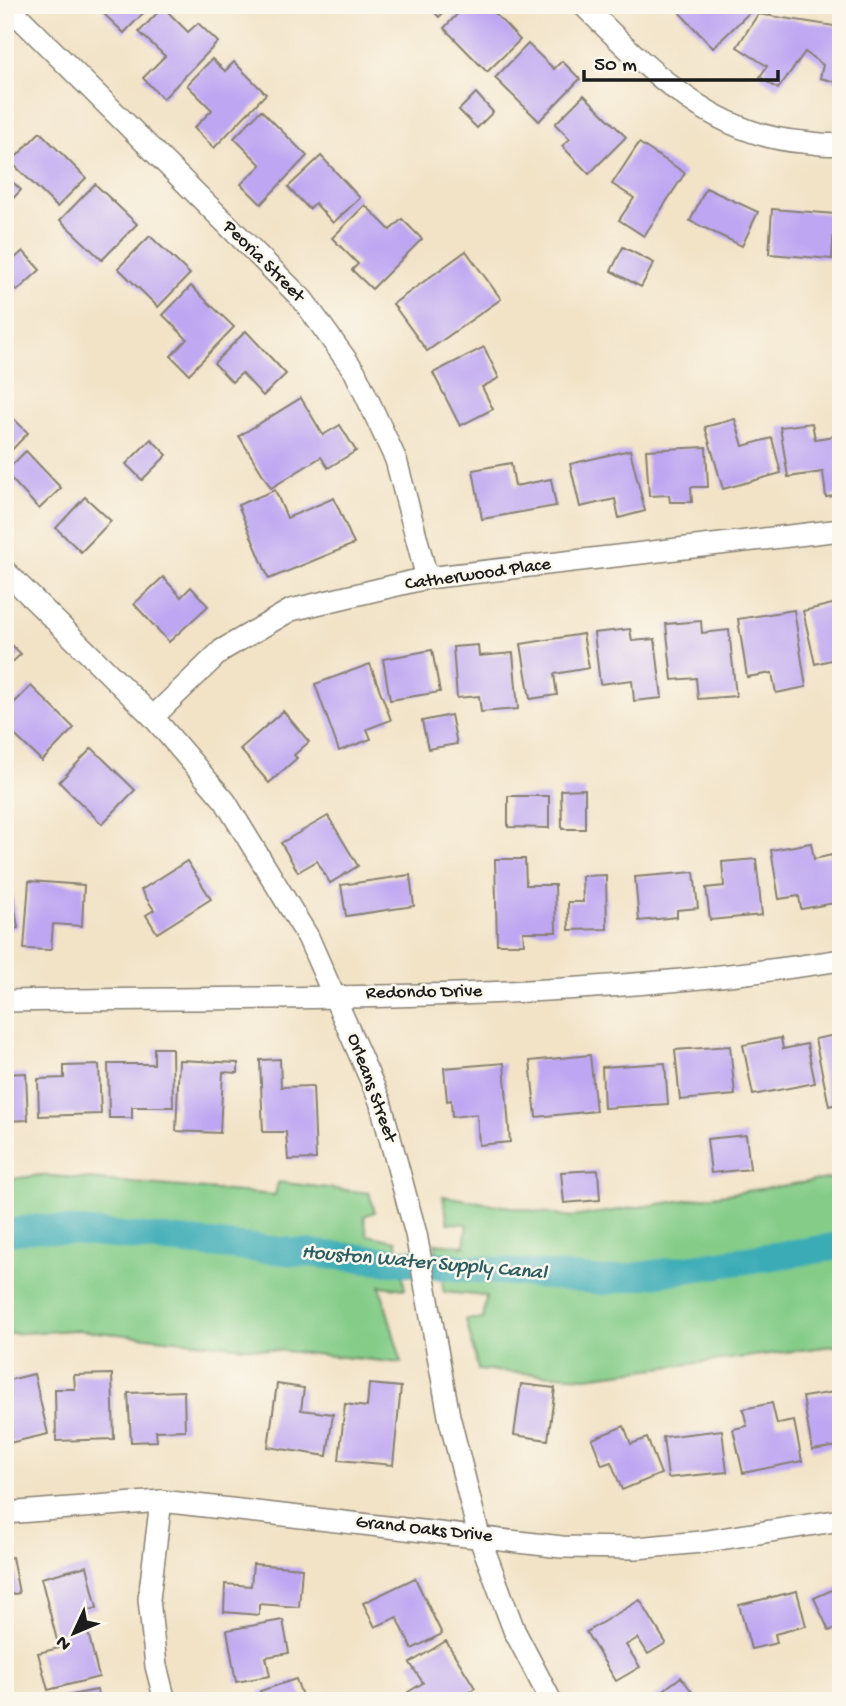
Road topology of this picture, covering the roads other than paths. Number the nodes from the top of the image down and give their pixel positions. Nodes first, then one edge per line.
1 (7, 5) edge
2 (583, 5) edge
3 (841, 144) edge
4 (841, 530) edge
5 (5, 571) edge
6 (427, 578) junction
7 (153, 717) junction
8 (841, 960) edge
9 (335, 995) junction
10 (5, 1001) edge
11 (161, 1501) junction
12 (5, 1513) edge
13 (841, 1520) edge
14 (479, 1536) junction
15 (165, 1701) edge
16 (551, 1701) edge

1 - 6 street, Peoria Street
2 - 3 street
4 - 6 street, Catherwood Place
5 - 7 street, Orleans Street
6 - 7 street, Catherwood Place
7 - 9 street, Orleans Street
8 - 9 street, Redondo Drive
9 - 10 street, Redondo Drive
9 - 14 street, Orleans Street
11 - 12 street, Grand Oaks Drive
11 - 14 street, Grand Oaks Drive
11 - 15 street
13 - 14 street, Grand Oaks Drive
14 - 16 street, Orleans Street

